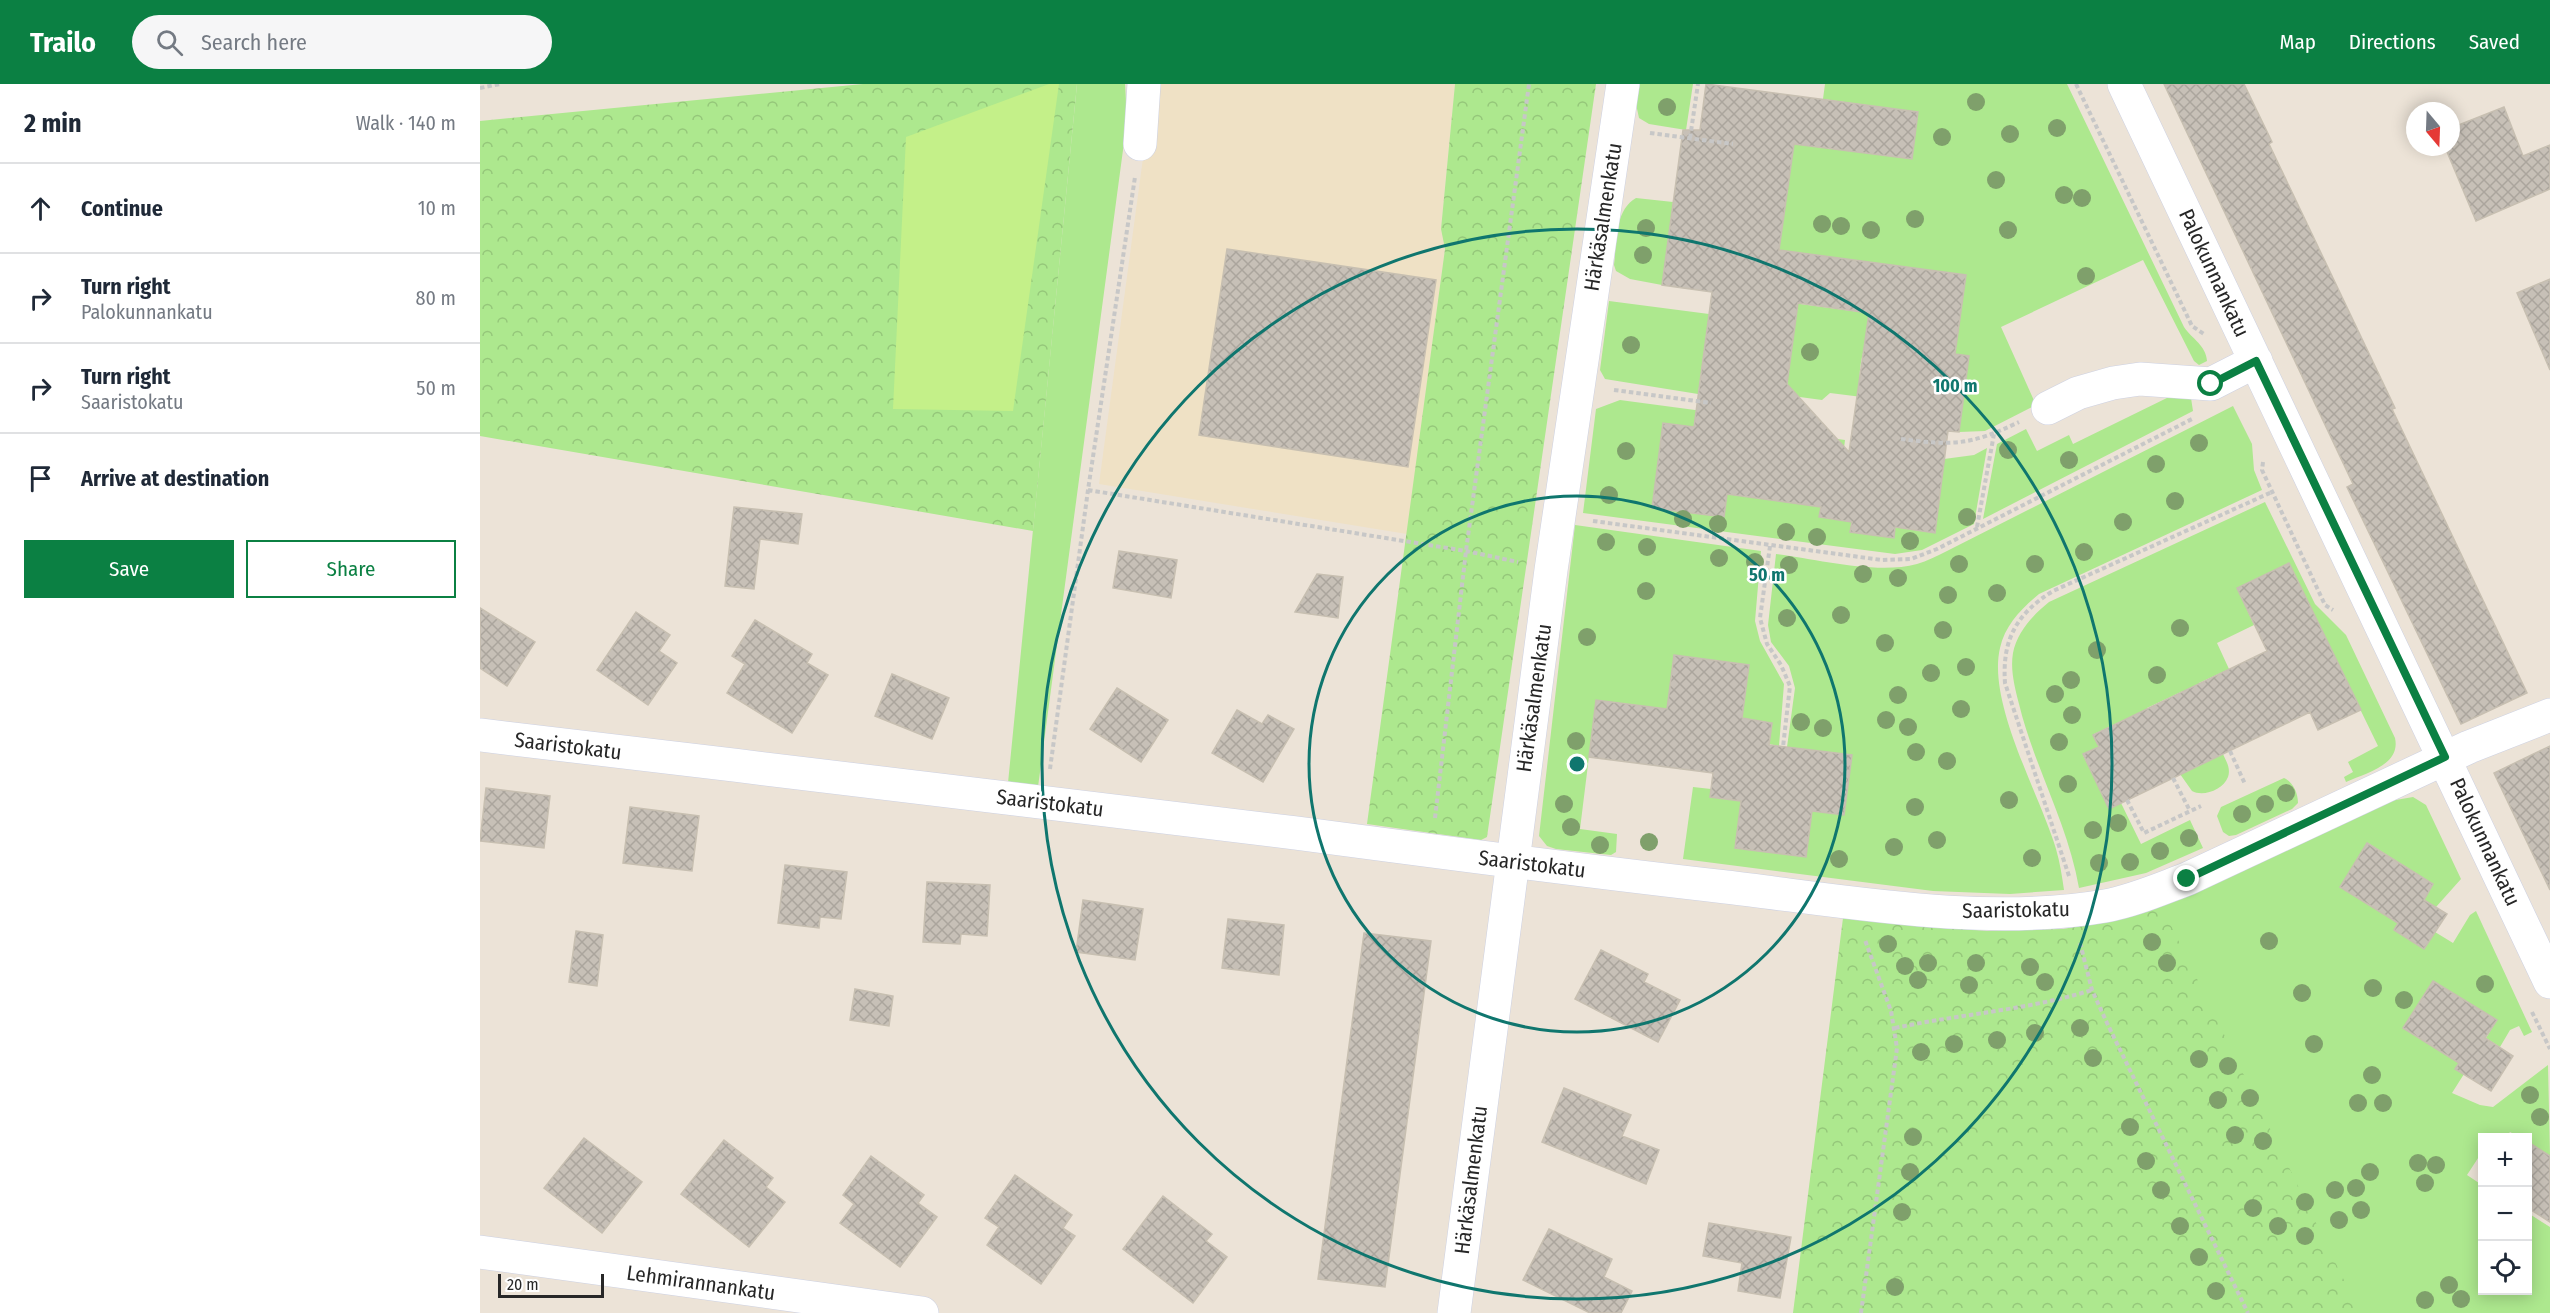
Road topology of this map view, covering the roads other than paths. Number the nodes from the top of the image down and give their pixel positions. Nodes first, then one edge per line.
1 (1144, 84) edge
2 (1623, 84) edge
3 (2124, 84) edge
4 (1140, 144) road end
5 (2256, 361) junction
6 (2048, 408) road end
7 (2550, 715) edge
8 (480, 735) edge
9 (2445, 757) junction
10 (1512, 863) junction
11 (2550, 982) edge
12 (480, 1252) edge
13 (922, 1313) edge
14 (1454, 1313) edge

1 - 4 street
2 - 10 street, Härkäsalmenkatu
3 - 5 street, Palokunnankatu
5 - 6 street
5 - 9 street, Palokunnankatu
7 - 9 street, Saaristokatu
8 - 10 street, Saaristokatu
9 - 10 street, Saaristokatu
9 - 11 street, Palokunnankatu
10 - 14 street, Härkäsalmenkatu
12 - 13 street, Lehmirannankatu

